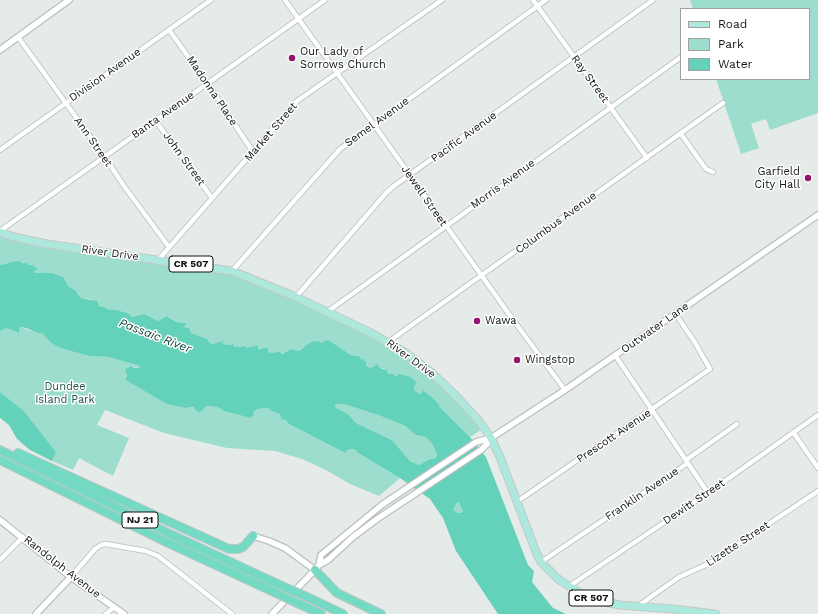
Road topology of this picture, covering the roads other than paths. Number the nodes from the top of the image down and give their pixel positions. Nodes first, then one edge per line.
1 (70, 0) edge
2 (211, 0) edge
3 (285, 0) edge
4 (325, 0) edge
5 (442, 0) edge
6 (533, 0) edge
7 (546, 0) edge
8 (653, 0) edge
9 (538, 6) junction
10 (299, 19) junction
11 (169, 30) junction
12 (18, 37) junction
13 (0, 50) edge
14 (574, 57) junction
15 (680, 58) edge
16 (338, 73) junction
17 (208, 84) junction
18 (65, 103) junction
19 (723, 104) dead end
20 (611, 107) junction
21 (155, 120) junction
22 (374, 124) junction
23 (680, 134) junction
24 (0, 150) edge
25 (253, 152) junction
26 (104, 156) junction
27 (647, 158) junction
28 (713, 172) dead end
29 (410, 175) junction
30 (212, 198) junction
31 (818, 215) edge
32 (445, 225) junction
33 (0, 232) edge
34 (169, 247) junction
35 (159, 260) junction
36 (232, 271) junction
37 (482, 276) junction
38 (296, 297) junction
39 (326, 312) junction
40 (675, 313) junction
41 (388, 342) junction
42 (615, 355) junction
43 (565, 390) junction
44 (652, 410) junction
45 (818, 415) edge
46 (737, 424) dead end
47 (794, 432) junction
48 (490, 438) junction
49 (0, 445) edge
50 (0, 450) edge
51 (0, 460) edge
52 (687, 462) junction
53 (818, 468) edge
54 (818, 491) edge
55 (708, 492) junction
56 (518, 501) junction
57 (0, 520) edge
58 (253, 536) joint
59 (23, 537) junction
60 (0, 560) edge
61 (541, 562) junction
62 (317, 567) junction
63 (71, 577) junction
64 (568, 587) junction
65 (637, 606) junction
66 (114, 607) junction
67 (36, 614) edge
68 (106, 614) edge
69 (118, 614) edge
70 (124, 614) edge
71 (232, 614) edge
72 (272, 614) edge
73 (321, 614) edge
74 (343, 614) edge
75 (381, 614) edge
76 (716, 614) edge

1 - 12 street
2 - 11 street, Division Avenue
3 - 10 street, Jewell Street
4 - 10 street, Banta Avenue
5 - 16 street, Market Street
6 - 9 street, Ray Street
7 - 9 street, Semel Avenue
8 - 14 street, Pacific Avenue
9 - 14 street, Ray Street
9 - 22 street, Semel Avenue
10 - 16 street, Jewell Street
10 - 17 street, Banta Avenue
11 - 17 street, Madonna Place
11 - 18 street, Division Avenue
12 - 13 street
12 - 18 street, Ann Street
14 - 20 street, Ray Street
14 - 29 street, Pacific Avenue
15 - 20 street, Morris Avenue
16 - 22 street, Jewell Street
16 - 25 street, Market Street
17 - 21 street, Banta Avenue
17 - 25 street, Madonna Place
18 - 24 street, Division Avenue
18 - 26 street, Ann Street
19 - 23 street, Columbus Avenue
20 - 27 street, Ray Street
20 - 32 street, Morris Avenue
21 - 26 street, Banta Avenue
21 - 30 street, John Street
22 - 29 street, Jewell Street
22 - 36 street, Semel Avenue
23 - 27 street, Columbus Avenue
23 - 28 street
25 - 30 street, Market Street
26 - 33 street, Banta Avenue
26 - 34 street, Ann Street
27 - 37 street, Columbus Avenue
29 - 32 street, Jewell Street
29 - 38 street, Pacific Avenue
30 - 34 street, Market Street
31 - 40 street, Outwater Lane
32 - 37 street, Jewell Street
32 - 39 street, Morris Avenue
33 - 35 main road, River Drive / CR 507
34 - 35 street, Market Street
35 - 36 main road, River Drive / CR 507
36 - 38 main road, River Drive / CR 507
37 - 41 street, Columbus Avenue
37 - 43 street, Jewell Street
38 - 39 main road, River Drive / CR 507
39 - 41 main road, River Drive / CR 507
40 - 42 street, Outwater Lane
40 - 44 street, Prescott Avenue
41 - 48 main road, River Drive / CR 507
42 - 43 street, Outwater Lane
42 - 44 street
43 - 48 street, Outwater Lane
44 - 52 street
44 - 56 street, Prescott Avenue
45 - 47 street, Dewitt Street
46 - 52 street, Franklin Avenue
47 - 53 street
47 - 55 street, Dewitt Street
48 - 56 main road, River Drive / CR 507
48 - 62 street, Outwater Lane
48 - 62 street, Outwater Lane
49 - 58 highway
50 - 74 highway, NJ 21, bridge
51 - 73 highway, NJ 21, bridge
52 - 55 street
52 - 61 street, Franklin Avenue
54 - 65 street, Lizette Street
55 - 64 street, Dewitt Street
56 - 61 main road, River Drive / CR 507
57 - 59 street, Randolph Avenue
58 - 62 street
59 - 60 street
59 - 63 street, Randolph Avenue
61 - 64 main road, River Drive / CR 507
62 - 72 street
62 - 75 highway
63 - 66 street, Randolph Avenue
63 - 67 street
63 - 71 street
64 - 65 main road, River Drive / CR 507
65 - 76 main road, River Drive / CR 507
66 - 68 street
66 - 69 street
66 - 70 street, Randolph Avenue

